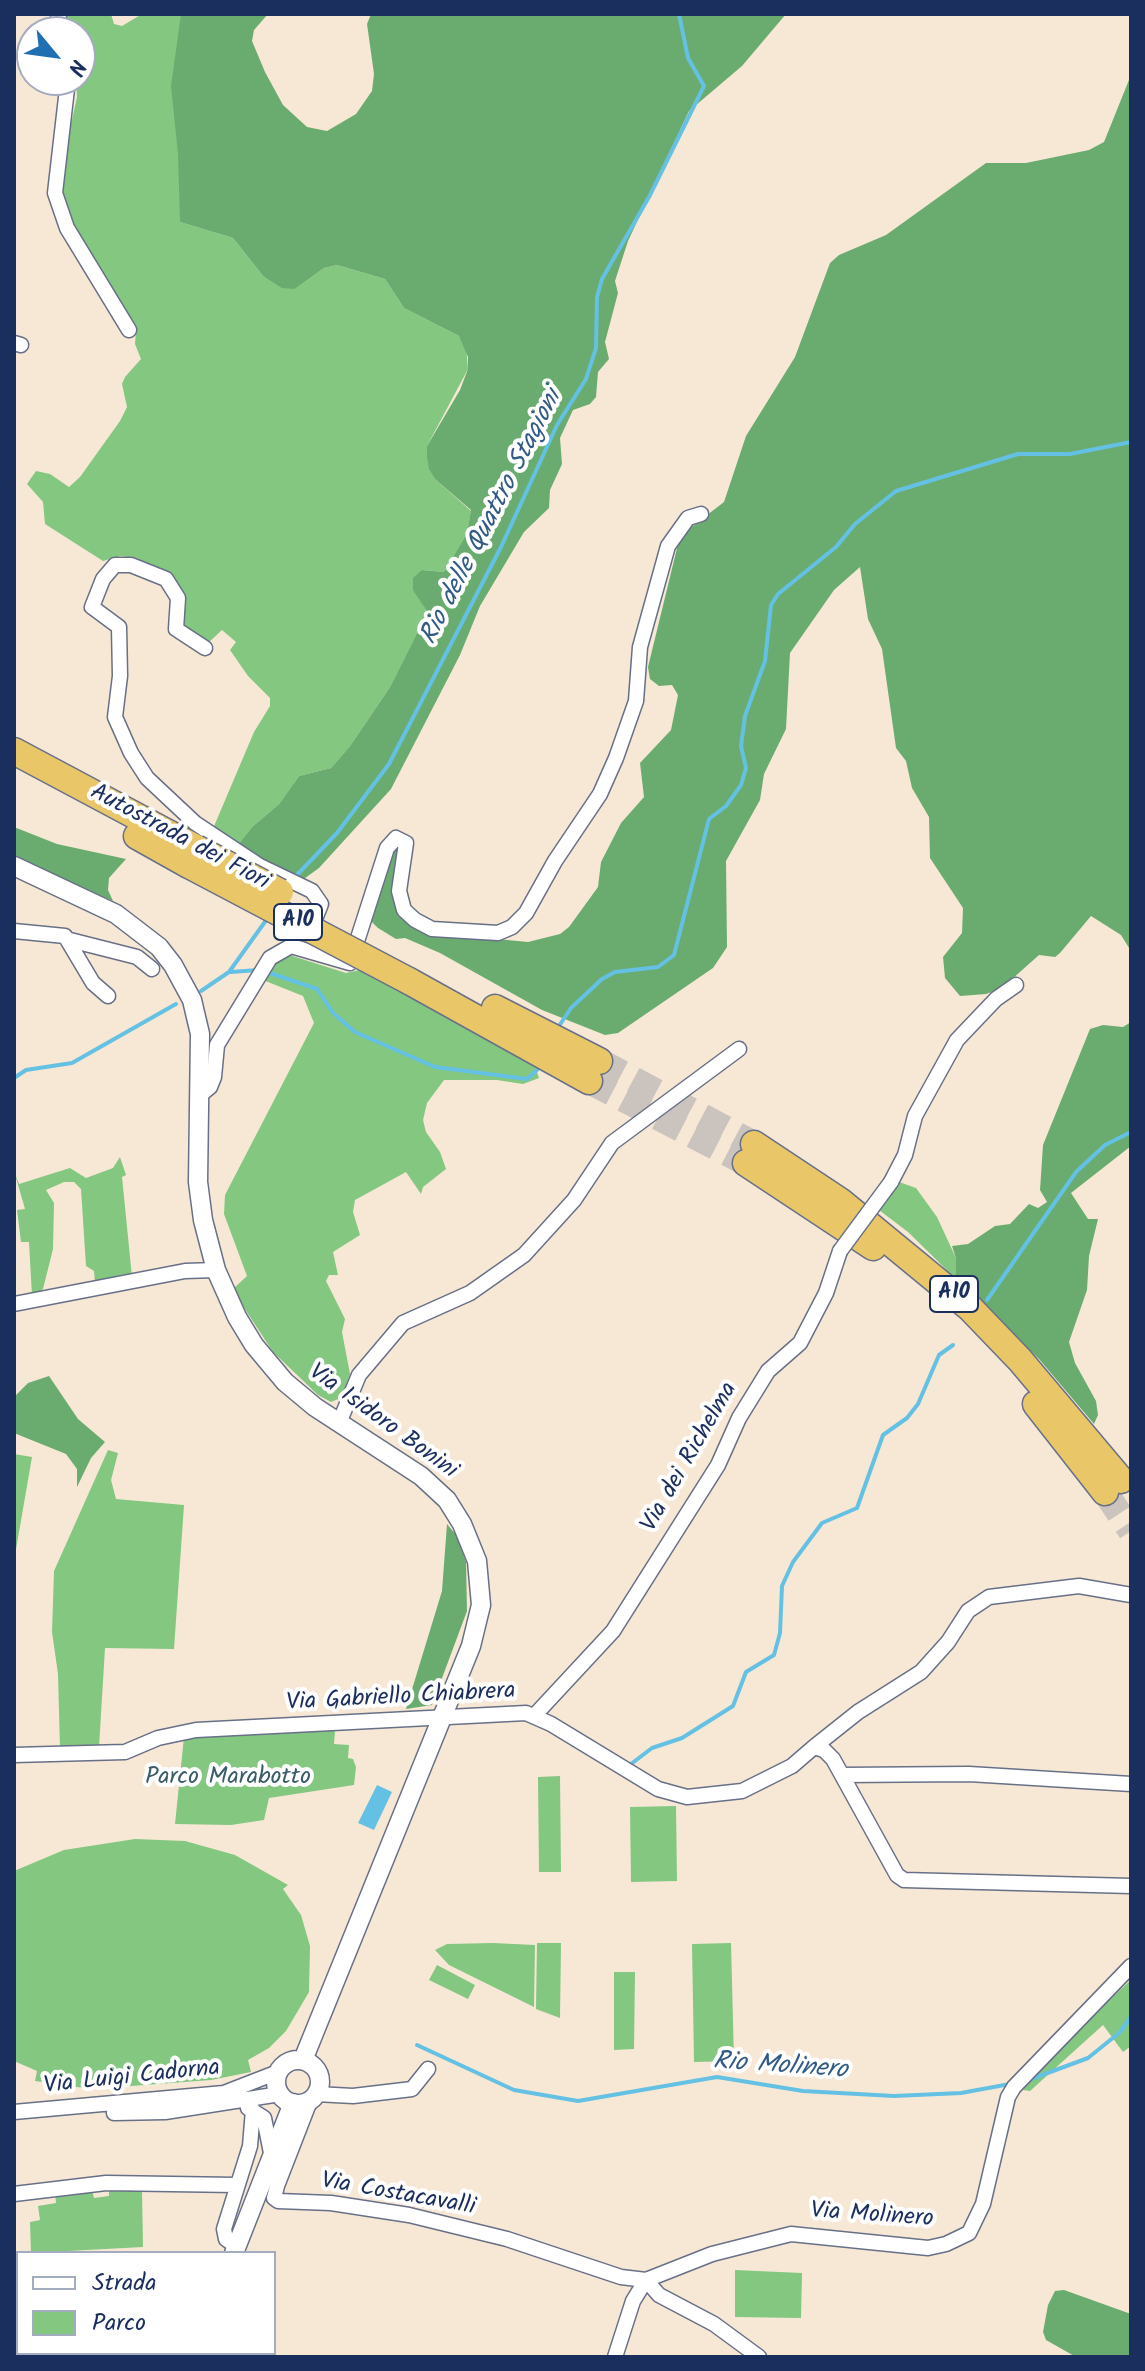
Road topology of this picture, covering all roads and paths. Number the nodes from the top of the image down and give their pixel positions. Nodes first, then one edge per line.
1 (67, 96) edge
2 (129, 330) dead end
3 (701, 514) dead end
4 (205, 648) dead end
5 (14, 751) edge
6 (14, 770) edge
7 (192, 856) junction
8 (14, 866) edge
9 (14, 931) edge
10 (70, 940) junction
11 (297, 947) junction
12 (152, 969) dead end
13 (1016, 985) dead end
14 (108, 996) dead end
15 (739, 1049) dead end
16 (594, 1071) tunnel mouth
17 (200, 1095) junction
18 (750, 1153) tunnel mouth
19 (216, 1270) junction
20 (14, 1304) edge
21 (339, 1423) junction
22 (1113, 1486) tunnel mouth
23 (1131, 1595) edge
24 (534, 1716) junction
25 (442, 1717) junction
26 (814, 1747) junction
27 (14, 1755) edge
28 (842, 1775) junction
29 (1131, 1784) edge
30 (1131, 1886) edge
31 (1131, 1966) edge
32 (303, 2060) junction
33 (428, 2069) dead end
34 (278, 2072) junction
35 (300, 2098) junction
36 (204, 2106) junction
37 (253, 2110) junction
38 (34, 2111) junction
39 (14, 2112) edge
40 (272, 2155) junction
41 (236, 2185) junction
42 (14, 2194) edge
43 (235, 2249) edge
44 (646, 2280) junction
45 (615, 2357) edge
46 (759, 2357) edge

1 - 2 street
3 - 11 street
4 - 11 street
5 - 7 highway, Autostrada dei Fiori / A10
6 - 7 highway, Autostrada dei Fiori / A10
7 - 16 highway, Autostrada dei Fiori / A10, bridge
8 - 17 street, Via Isidoro Bonini
9 - 10 street
10 - 12 street
10 - 14 street
11 - 17 street
13 - 24 street, Via dei Richelma, bridge
15 - 21 street
17 - 19 street, Via Isidoro Bonini
18 - 22 highway, A10
19 - 20 street
19 - 21 street, Via Isidoro Bonini
21 - 25 street, Via Isidoro Bonini
23 - 26 street, Via Gabriello Chiabrera
24 - 25 street, Via Gabriello Chiabrera
24 - 26 street, Via Gabriello Chiabrera
25 - 27 street, Via Gabriello Chiabrera
25 - 32 street, Via Isidoro Bonini
26 - 28 street
28 - 29 street
28 - 30 street
31 - 44 street, Via Molinero
32 - 34 street
32 - 35 street
33 - 35 street, Via Luigi Cadorna
34 - 35 street
34 - 38 street, Via Luigi Cadorna
35 - 36 street, Via Luigi Cadorna
35 - 40 street
35 - 44 street, Via Costacavalli
36 - 37 street, Via Luigi Cadorna
36 - 38 street, Via Luigi Cadorna
37 - 40 street
37 - 41 street
38 - 39 street, Via Luigi Cadorna
40 - 43 street
41 - 42 street
41 - 43 street
44 - 45 street
44 - 46 street

